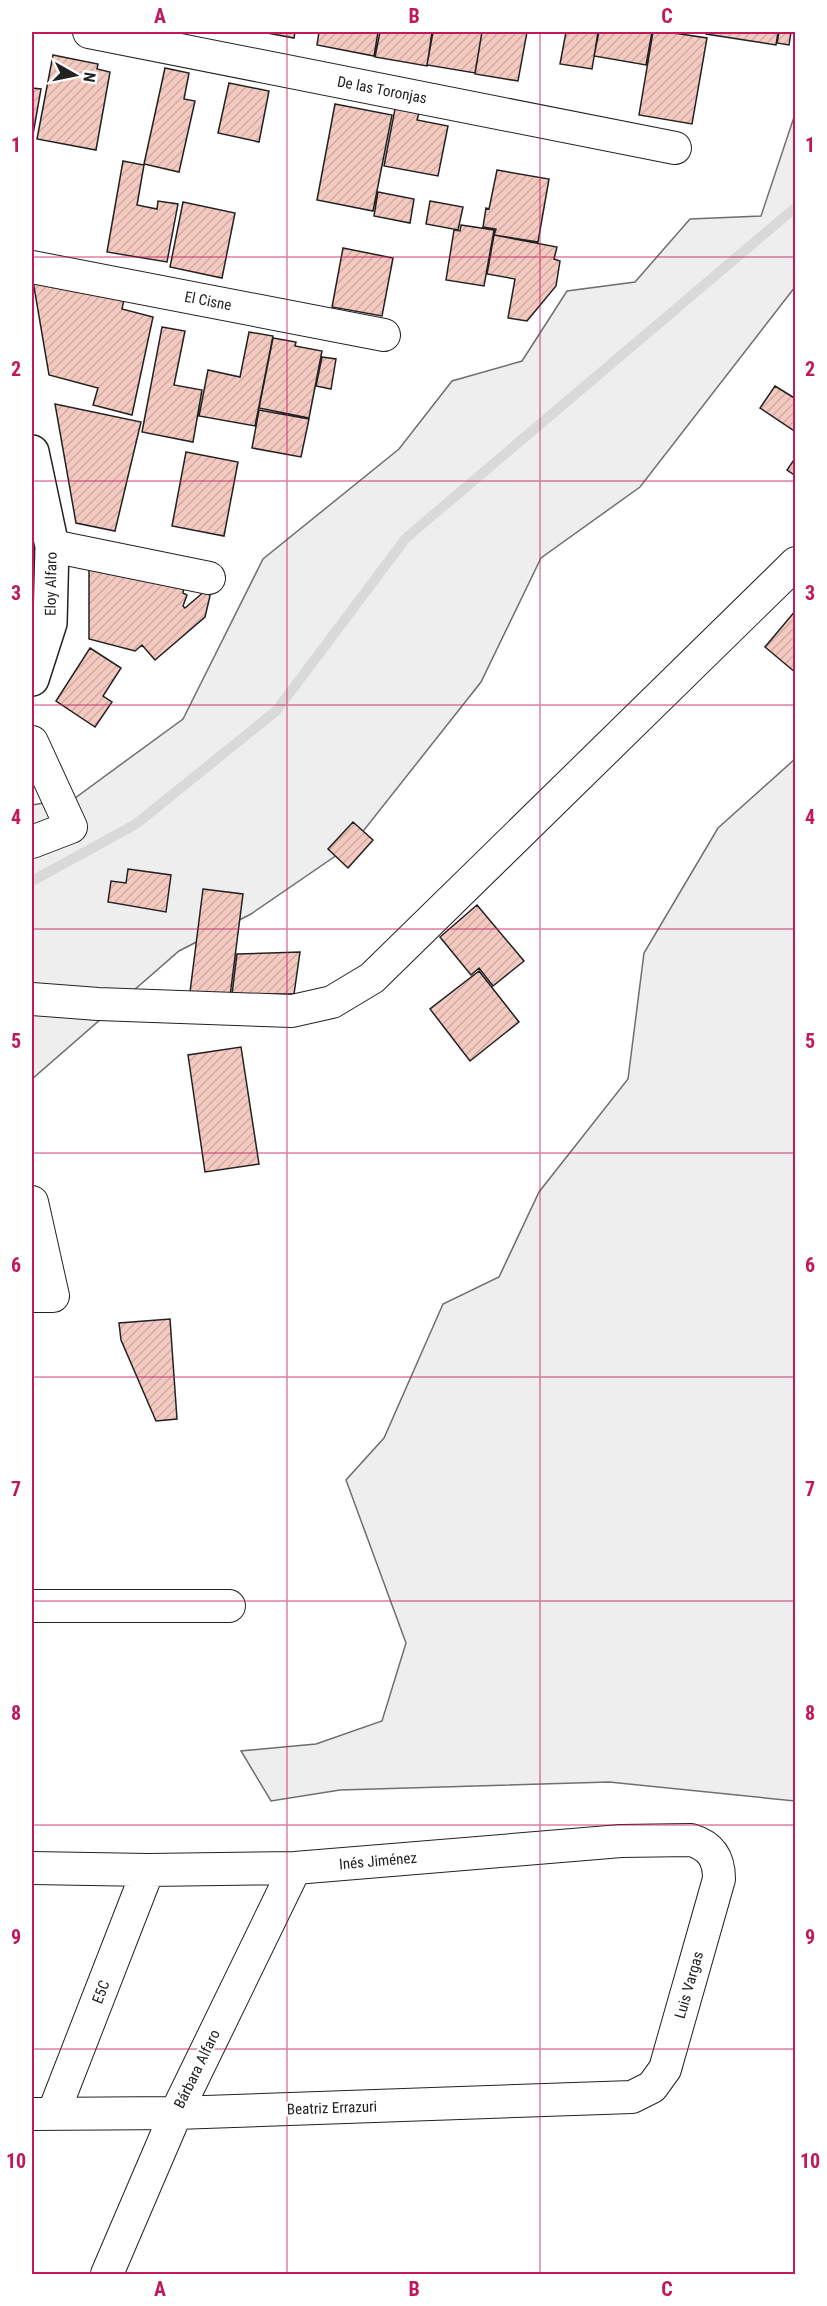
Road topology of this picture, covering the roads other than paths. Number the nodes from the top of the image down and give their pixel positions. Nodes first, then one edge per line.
1 (89, 32) edge
2 (675, 148) dead end
3 (32, 267) edge
4 (384, 335) dead end
5 (32, 452) edge
6 (36, 497) edge
7 (52, 546) junction
8 (795, 563) edge
9 (208, 578) dead end
10 (32, 679) edge
11 (32, 742) edge
12 (32, 842) edge
13 (32, 999) edge
14 (32, 1202) edge
15 (32, 1296) edge
16 (32, 1605) edge
17 (229, 1606) dead end
18 (716, 1858) joint
19 (32, 1868) edge
20 (295, 1868) junction
21 (148, 1870) junction
22 (632, 2097) joint
23 (176, 2113) junction
24 (42, 2114) edge
25 (107, 2274) edge

1 - 2 street, De las Toronjas
3 - 4 street, El Cisne
5 - 6 street, Eloy Alfaro
6 - 7 street, Eloy Alfaro
7 - 9 street
7 - 10 street, Eloy Alfaro
8 - 13 street
11 - 12 street
14 - 15 street
16 - 17 street
18 - 20 street, Inés Jiménez
18 - 22 street, Luis Vargas
19 - 21 street, Inés Jiménez
20 - 21 street, Inés Jiménez
20 - 23 street, Bárbara Alfaro
21 - 24 street, E5C
22 - 23 street, Beatriz Errazuri
23 - 24 street, Beatriz Errazuri
23 - 25 street, Bárbara Alfaro

